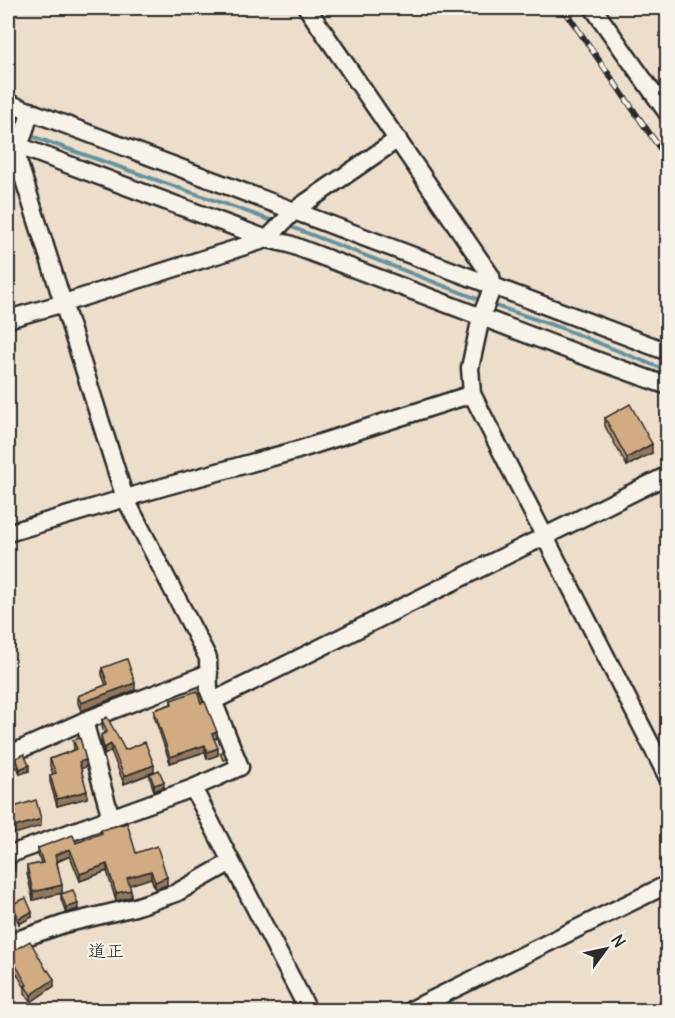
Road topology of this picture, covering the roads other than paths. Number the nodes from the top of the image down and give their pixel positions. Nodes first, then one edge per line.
1 (307, 8) edge
2 (595, 8) edge
3 (8, 103) edge
4 (30, 111) junction
5 (668, 114) edge
6 (398, 139) junction
7 (13, 144) edge
8 (295, 210) junction
9 (267, 239) junction
10 (493, 286) junction
11 (64, 303) junction
12 (481, 317) junction
13 (8, 319) edge
14 (668, 352) edge
15 (668, 386) edge
16 (472, 394) junction
17 (668, 475) edge
18 (125, 498) junction
19 (8, 533) edge
20 (545, 536) junction
21 (209, 673) junction
22 (213, 701) junction
23 (84, 722) junction
24 (8, 755) edge
25 (668, 778) edge
26 (193, 788) junction
27 (111, 818) junction
28 (8, 855) edge
29 (231, 862) junction
30 (668, 884) edge
31 (8, 944) edge
32 (308, 1011) edge
33 (411, 1011) edge

1 - 6 street
2 - 5 street
3 - 4 street
4 - 7 street
4 - 8 street
6 - 8 street
6 - 10 street
7 - 9 street
7 - 11 street
8 - 9 street
8 - 10 street
9 - 11 street
9 - 12 street
10 - 12 street
10 - 14 street
11 - 13 street
11 - 18 street
12 - 15 street
12 - 16 street
16 - 18 street
16 - 20 street
17 - 20 street
18 - 19 street
18 - 21 street
20 - 22 street
20 - 25 street
21 - 22 street
21 - 23 street
22 - 26 street
23 - 24 street
23 - 27 street
26 - 27 street
26 - 29 street
27 - 28 street
29 - 31 street
29 - 32 street
30 - 33 street

